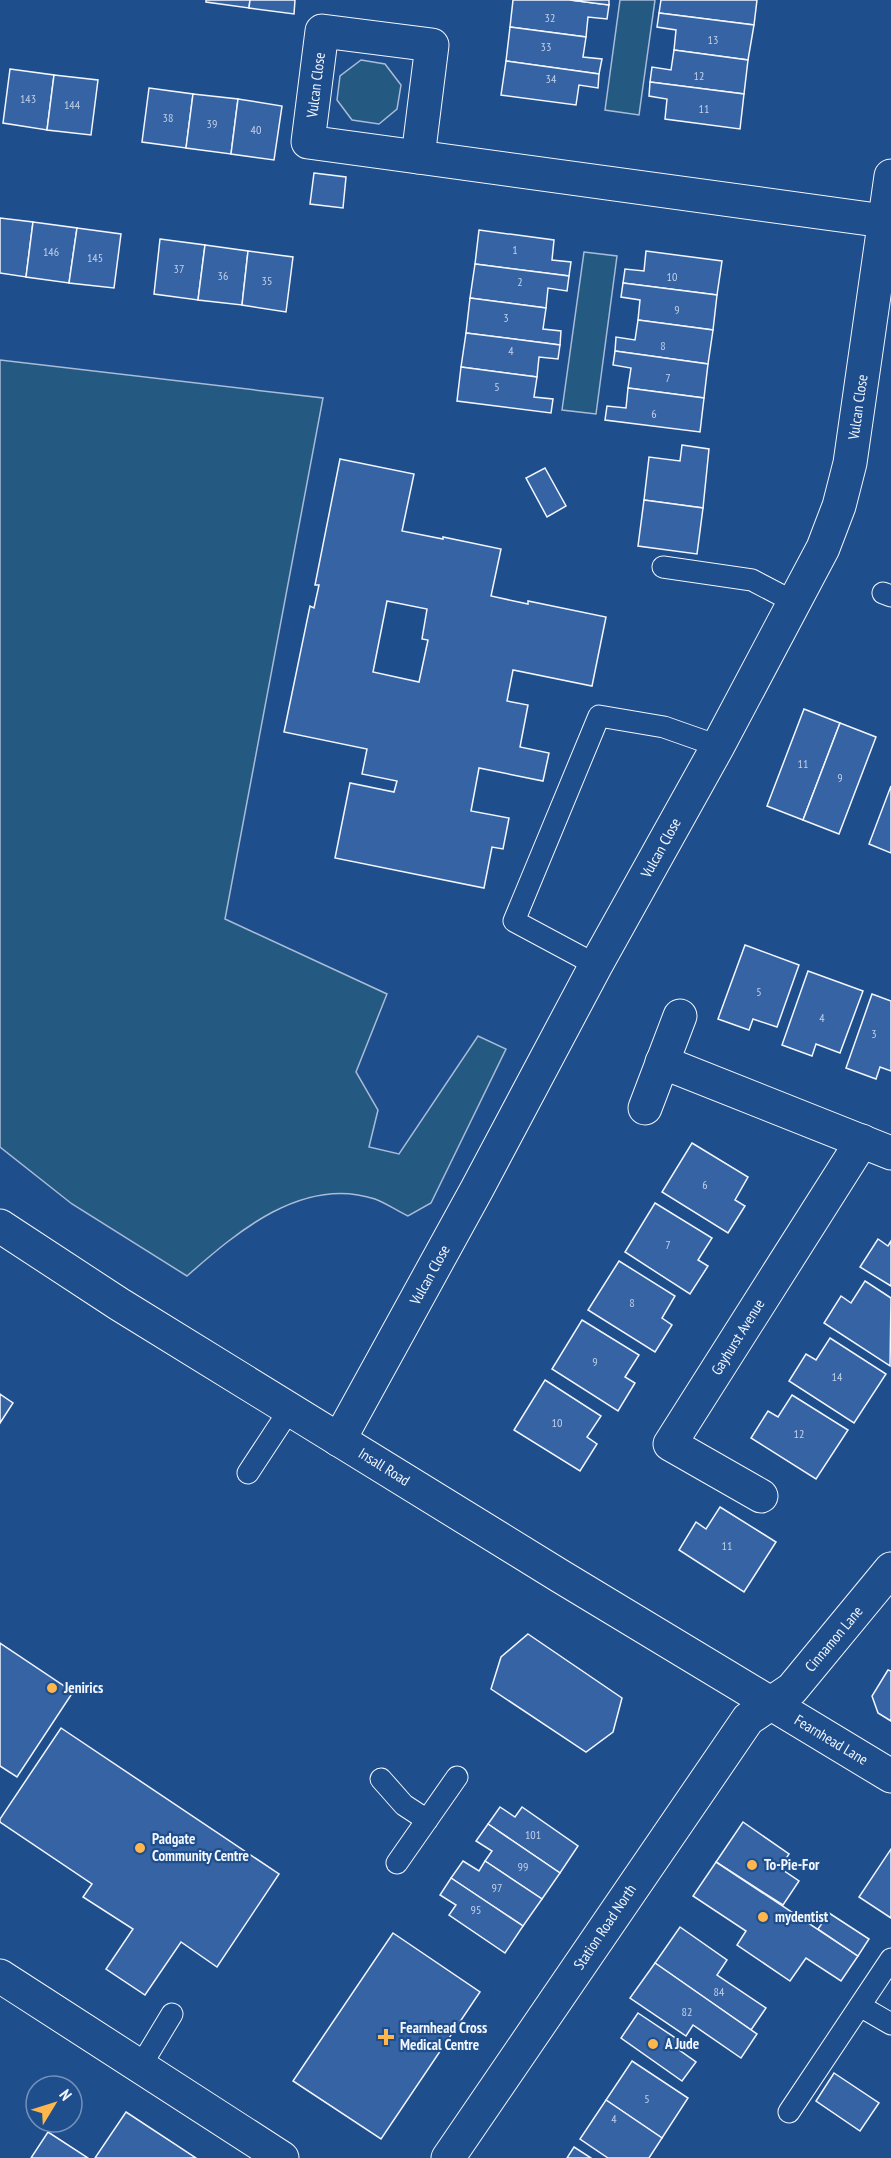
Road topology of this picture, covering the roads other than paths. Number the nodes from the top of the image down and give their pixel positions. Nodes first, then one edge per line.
1 (418, 157) junction
2 (891, 176) edge
3 (884, 221) junction
4 (663, 567) dead end
5 (794, 602) junction
6 (718, 746) junction
7 (596, 965) junction
8 (680, 1016) dead end
9 (662, 1062) junction
10 (645, 1108) dead end
11 (877, 1147) edge
12 (0, 1226) edge
13 (290, 1410) junction
14 (339, 1440) junction
15 (248, 1473) dead end
16 (761, 1496) dead end
17 (891, 1569) edge
18 (771, 1703) junction
19 (891, 1776) edge
20 (457, 1777) dead end
21 (381, 1779) dead end
22 (427, 1820) junction
23 (397, 1863) dead end
24 (891, 1959) edge
25 (0, 1976) edge
26 (860, 2006) junction
27 (172, 2014) dead end
28 (891, 2024) edge
29 (140, 2067) junction
30 (789, 2112) dead end
31 (282, 2158) edge
32 (448, 2158) edge

1 - 1 street, Vulcan Close
1 - 3 street, Vulcan Close
2 - 3 street, Vulcan Close
3 - 5 street, Vulcan Close
4 - 5 lane
5 - 6 street, Vulcan Close
6 - 7 street, Vulcan Close
6 - 7 lane
7 - 14 street, Vulcan Close
8 - 9 street
9 - 10 street
9 - 11 street, Gayhurst Avenue
11 - 16 street, Gayhurst Avenue
12 - 13 street, Insall Road
13 - 14 street, Insall Road
13 - 15 lane
14 - 18 street, Insall Road
17 - 18 street, Cinnamon Lane
18 - 19 street, Fearnhead Lane
18 - 32 street, Station Road North
20 - 22 lane
21 - 22 lane
22 - 23 lane
24 - 26 lane
25 - 29 street
26 - 28 lane
26 - 30 lane
27 - 29 lane
29 - 31 street

